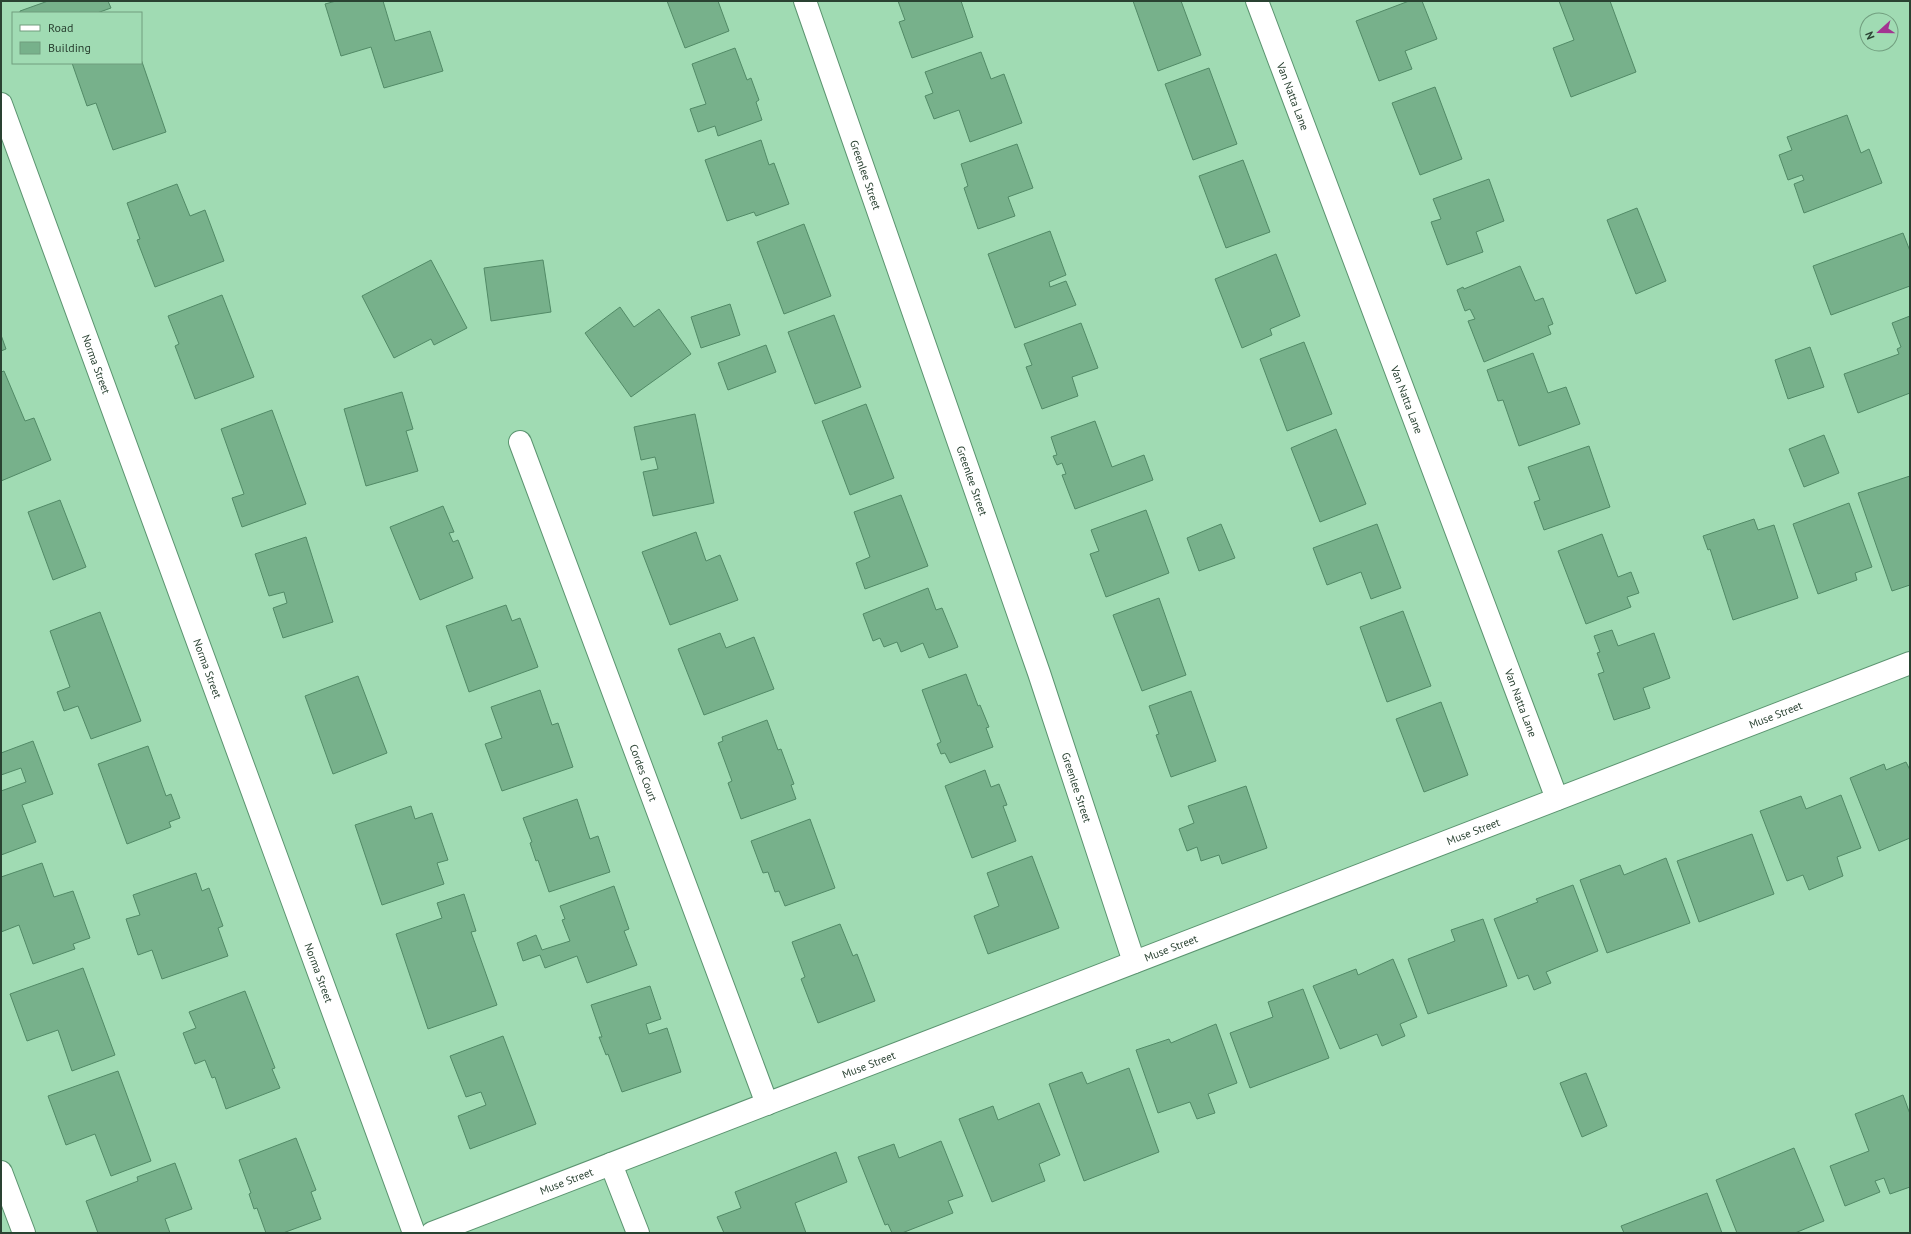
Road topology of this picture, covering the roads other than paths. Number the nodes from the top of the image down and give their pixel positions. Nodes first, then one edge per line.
1 (805, 1) edge
2 (1256, 1) edge
3 (1, 104) edge
4 (520, 442) dead end
5 (1910, 663) edge
6 (1557, 799) junction
7 (1134, 962) junction
8 (766, 1104) junction
9 (611, 1164) junction
10 (1, 1172) edge
11 (24, 1233) edge
12 (414, 1233) edge
13 (432, 1233) edge
14 (638, 1233) edge

1 - 7 street, Greenlee Street
2 - 6 street, Van Natta Lane
3 - 12 street, Norma Street
4 - 8 street, Cordes Court
5 - 6 street, Muse Street
6 - 7 street, Muse Street
7 - 8 street, Muse Street
8 - 9 street, Muse Street
9 - 13 street, Muse Street
9 - 14 street
10 - 11 street

